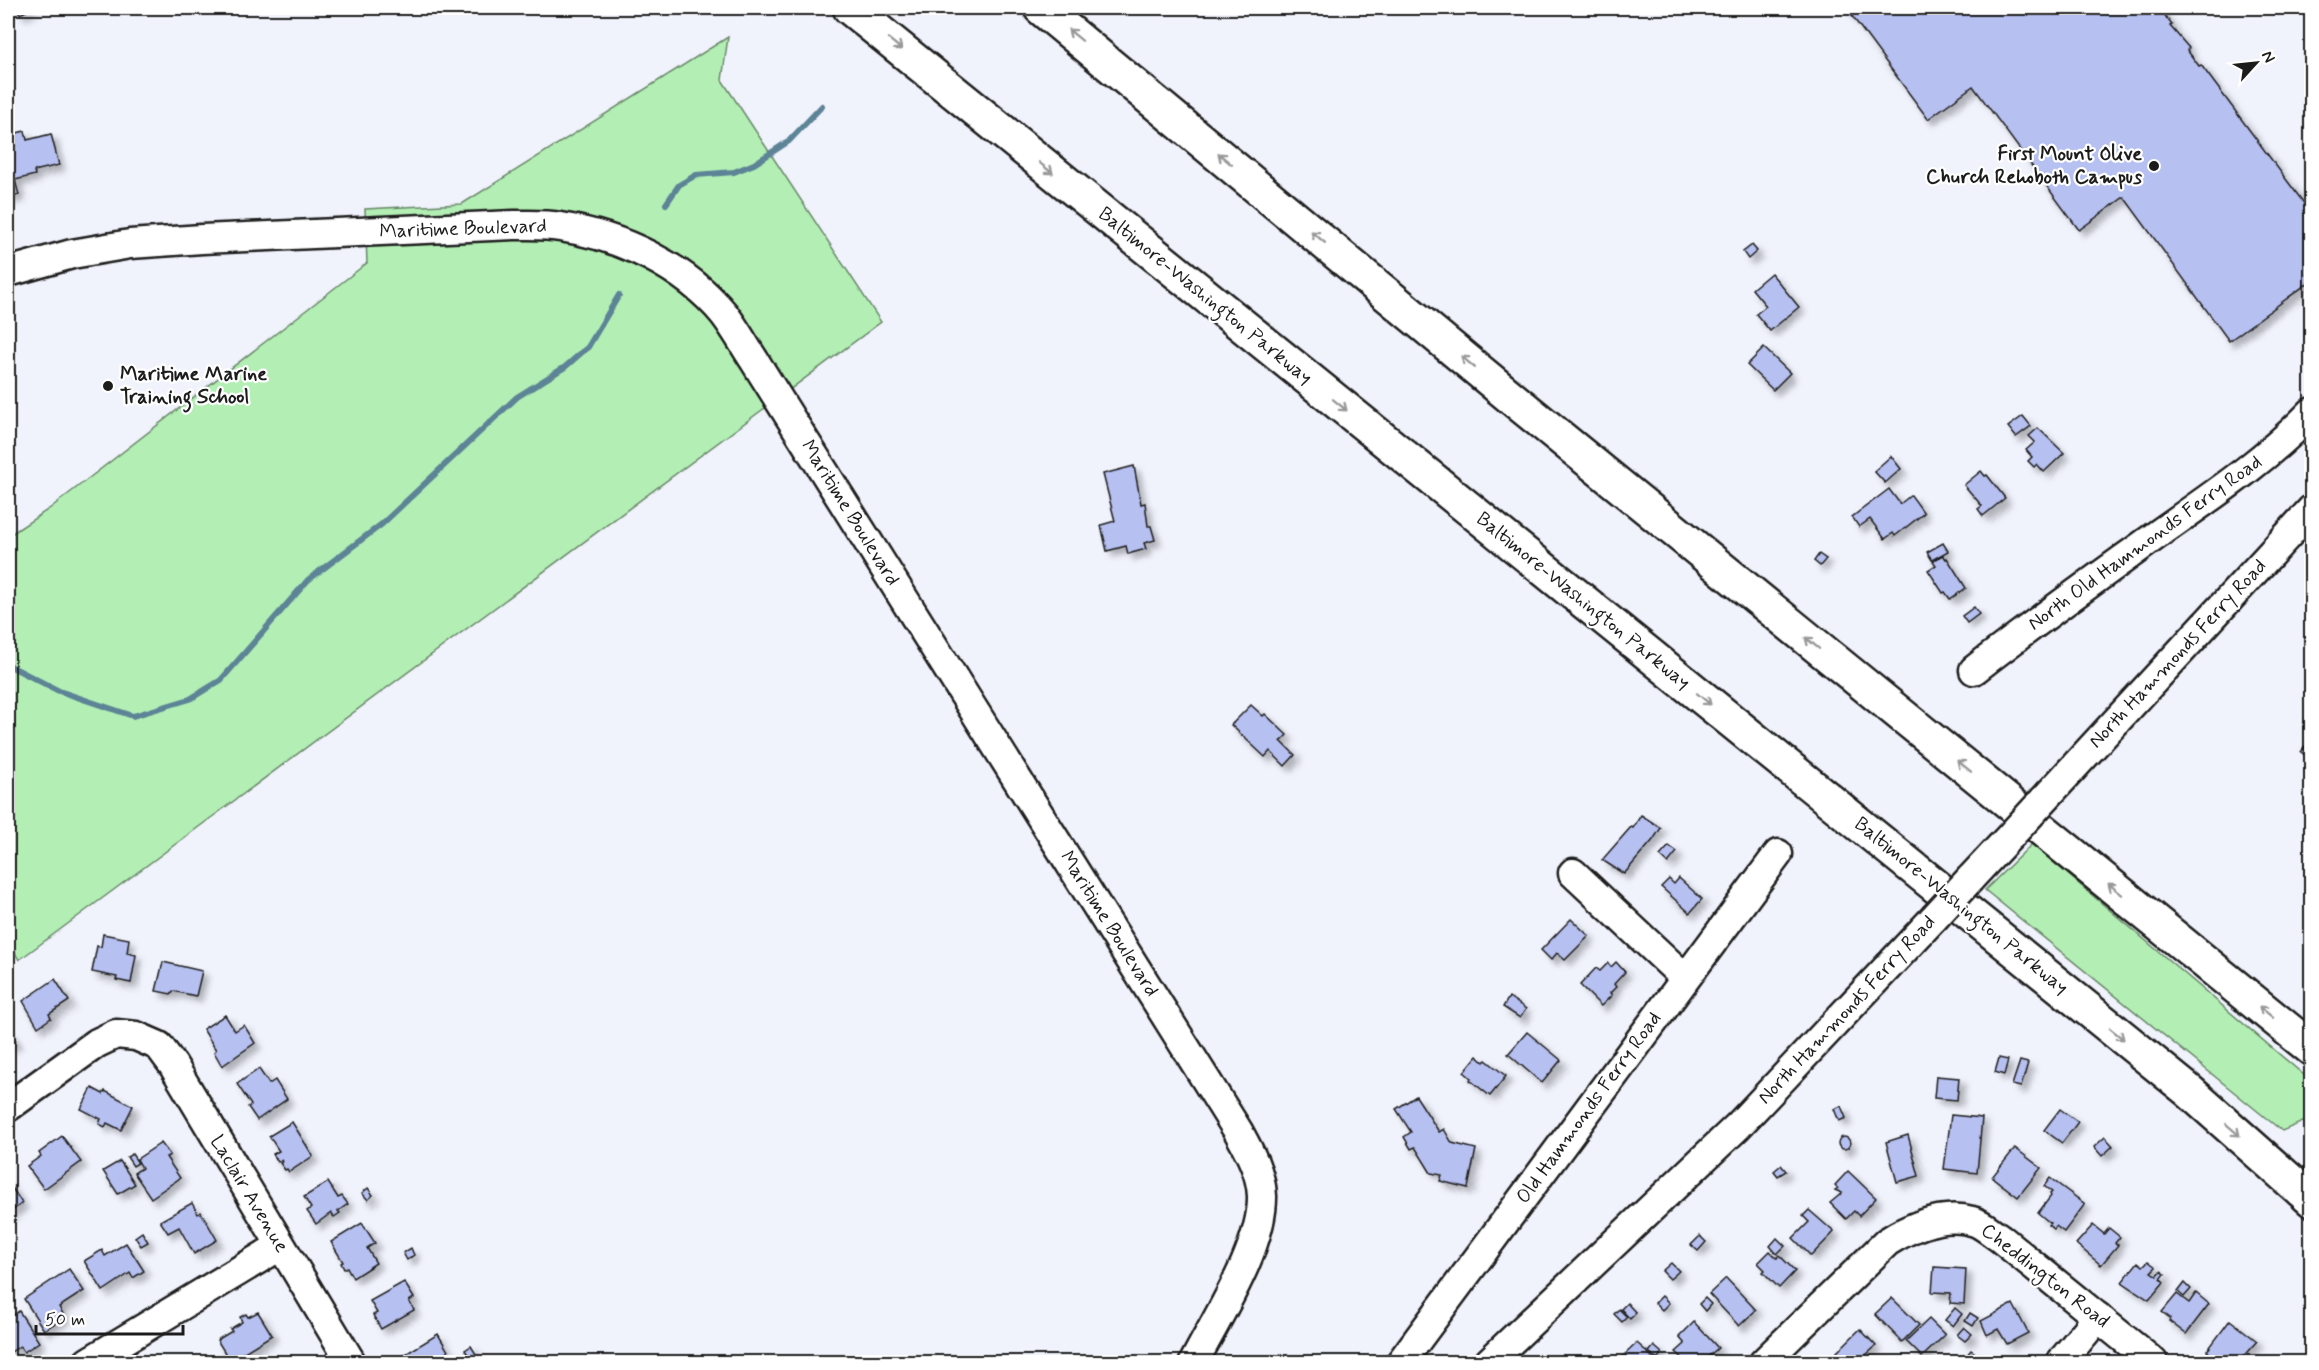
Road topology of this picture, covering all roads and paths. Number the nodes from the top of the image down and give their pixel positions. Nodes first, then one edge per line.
1 (850, 8) edge
2 (1041, 8) edge
3 (8, 272) edge
4 (2312, 412) edge
5 (2312, 509) edge
6 (1974, 669) dead end
7 (1778, 854) dead end
8 (1573, 873) dead end
9 (1685, 978) junction
10 (2312, 1048) edge
11 (8, 1107) edge
12 (2312, 1200) edge
13 (280, 1246) junction
14 (2098, 1317) junction
15 (88, 1362) edge
16 (351, 1362) edge
17 (1194, 1362) edge
18 (1401, 1362) edge
19 (1489, 1362) edge
20 (1764, 1362) edge
21 (2061, 1362) edge
22 (2153, 1362) edge

1 -> 12 highway, Baltimore-Washington Parkway
10 -> 2 highway
3 - 17 street, Maritime Boulevard
4 - 6 street, North Old Hammonds Ferry Road
5 - 19 street, North Hammonds Ferry Road, bridge
7 - 9 street, Old Hammonds Ferry Road
8 - 9 street
9 - 18 street, Old Hammonds Ferry Road
11 - 13 street, Laclair Avenue
13 - 15 street
13 - 16 street, Laclair Avenue
14 - 20 street, Cheddington Road
14 - 21 street
14 - 22 street, Cheddington Road

